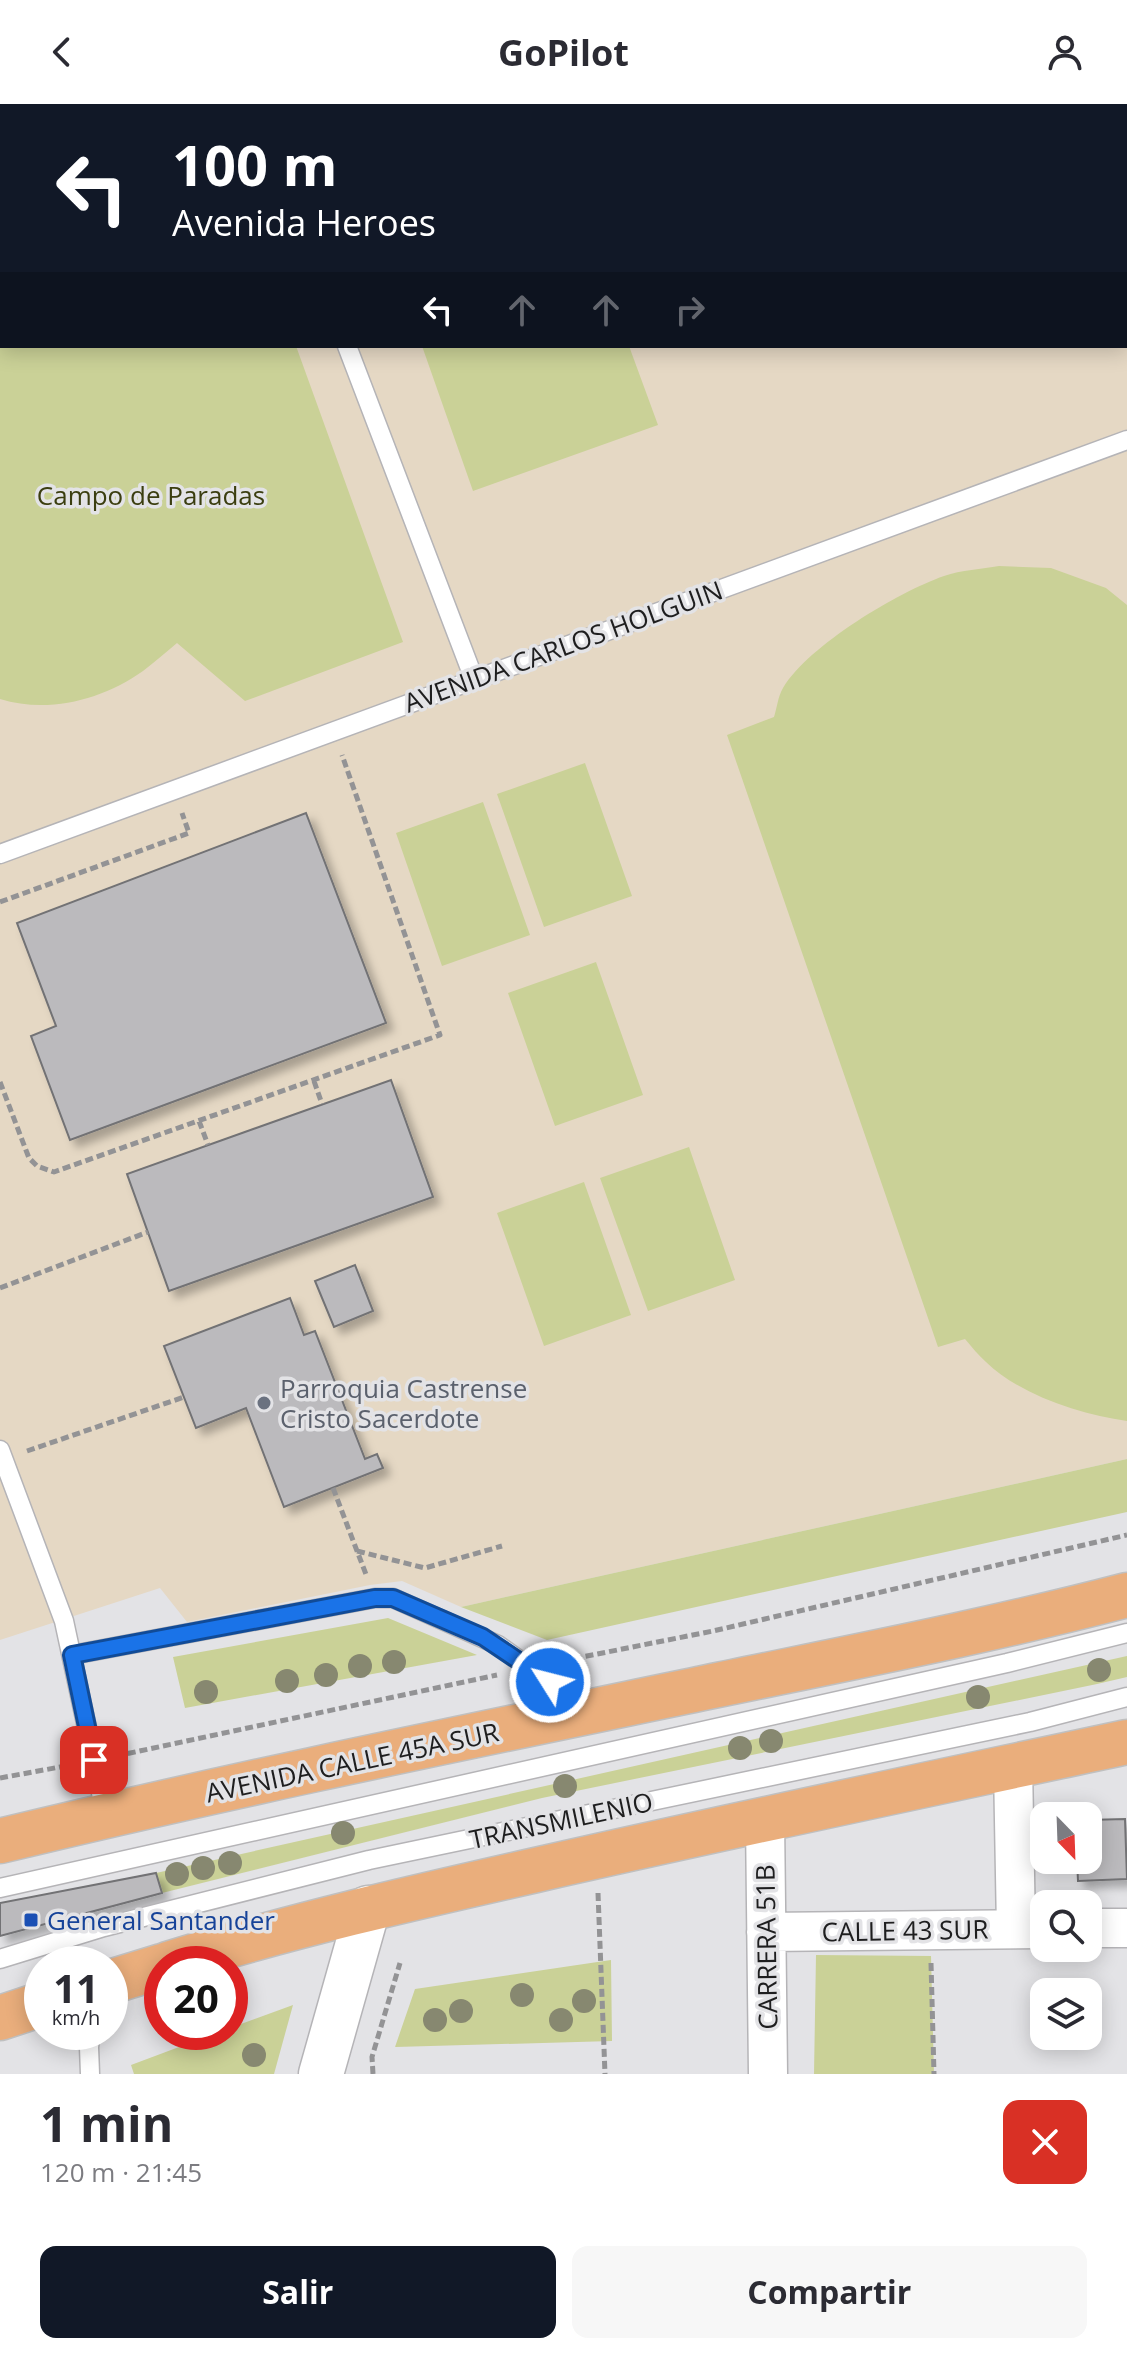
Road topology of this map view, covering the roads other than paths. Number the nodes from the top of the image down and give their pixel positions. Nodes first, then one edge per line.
1 (348, 348) edge
2 (1127, 440) edge
3 (474, 679) junction
4 (0, 854) edge
5 (2, 1455) edge
6 (1127, 1595) edge
7 (1127, 1633) edge
8 (72, 1655) junction
9 (1127, 1697) edge
10 (590, 1711) junction
11 (1127, 1742) edge
12 (1013, 1766) junction
13 (106, 1816) junction
14 (765, 1819) junction
15 (0, 1827) edge
16 (0, 1841) edge
17 (0, 1888) edge
18 (368, 1908) junction
19 (1102, 1928) edge
20 (1127, 1928) edge
21 (1030, 1929) edge
22 (766, 1932) junction
23 (0, 1959) edge
24 (135, 1977) edge
25 (24, 2010) edge
26 (0, 2018) edge
27 (89, 2050) edge
28 (90, 2074) edge
29 (321, 2074) edge
30 (768, 2074) edge

1 - 3 lane
2 - 3 lane, AVENIDA CARLOS HOLGUIN
3 - 4 lane, AVENIDA CARLOS HOLGUIN
5 - 8 lane
6 - 10 highway, AVENIDA CALLE 45A SUR
7 - 17 lane
8 - 10 lane
8 - 13 lane
9 - 23 lane, TRANSMILENIO
10 - 13 highway, AVENIDA CALLE 45A SUR
11 - 12 highway
12 - 14 highway
12 - 21 street
13 - 15 street
13 - 16 highway, AVENIDA CALLE 45A SUR
14 - 18 highway
14 - 22 street, CARRERA 51B
18 - 24 highway
18 - 29 street
19 - 20 street
21 - 22 street, CALLE 43 SUR
22 - 30 street, CARRERA 51B
25 - 26 highway
27 - 28 lane

